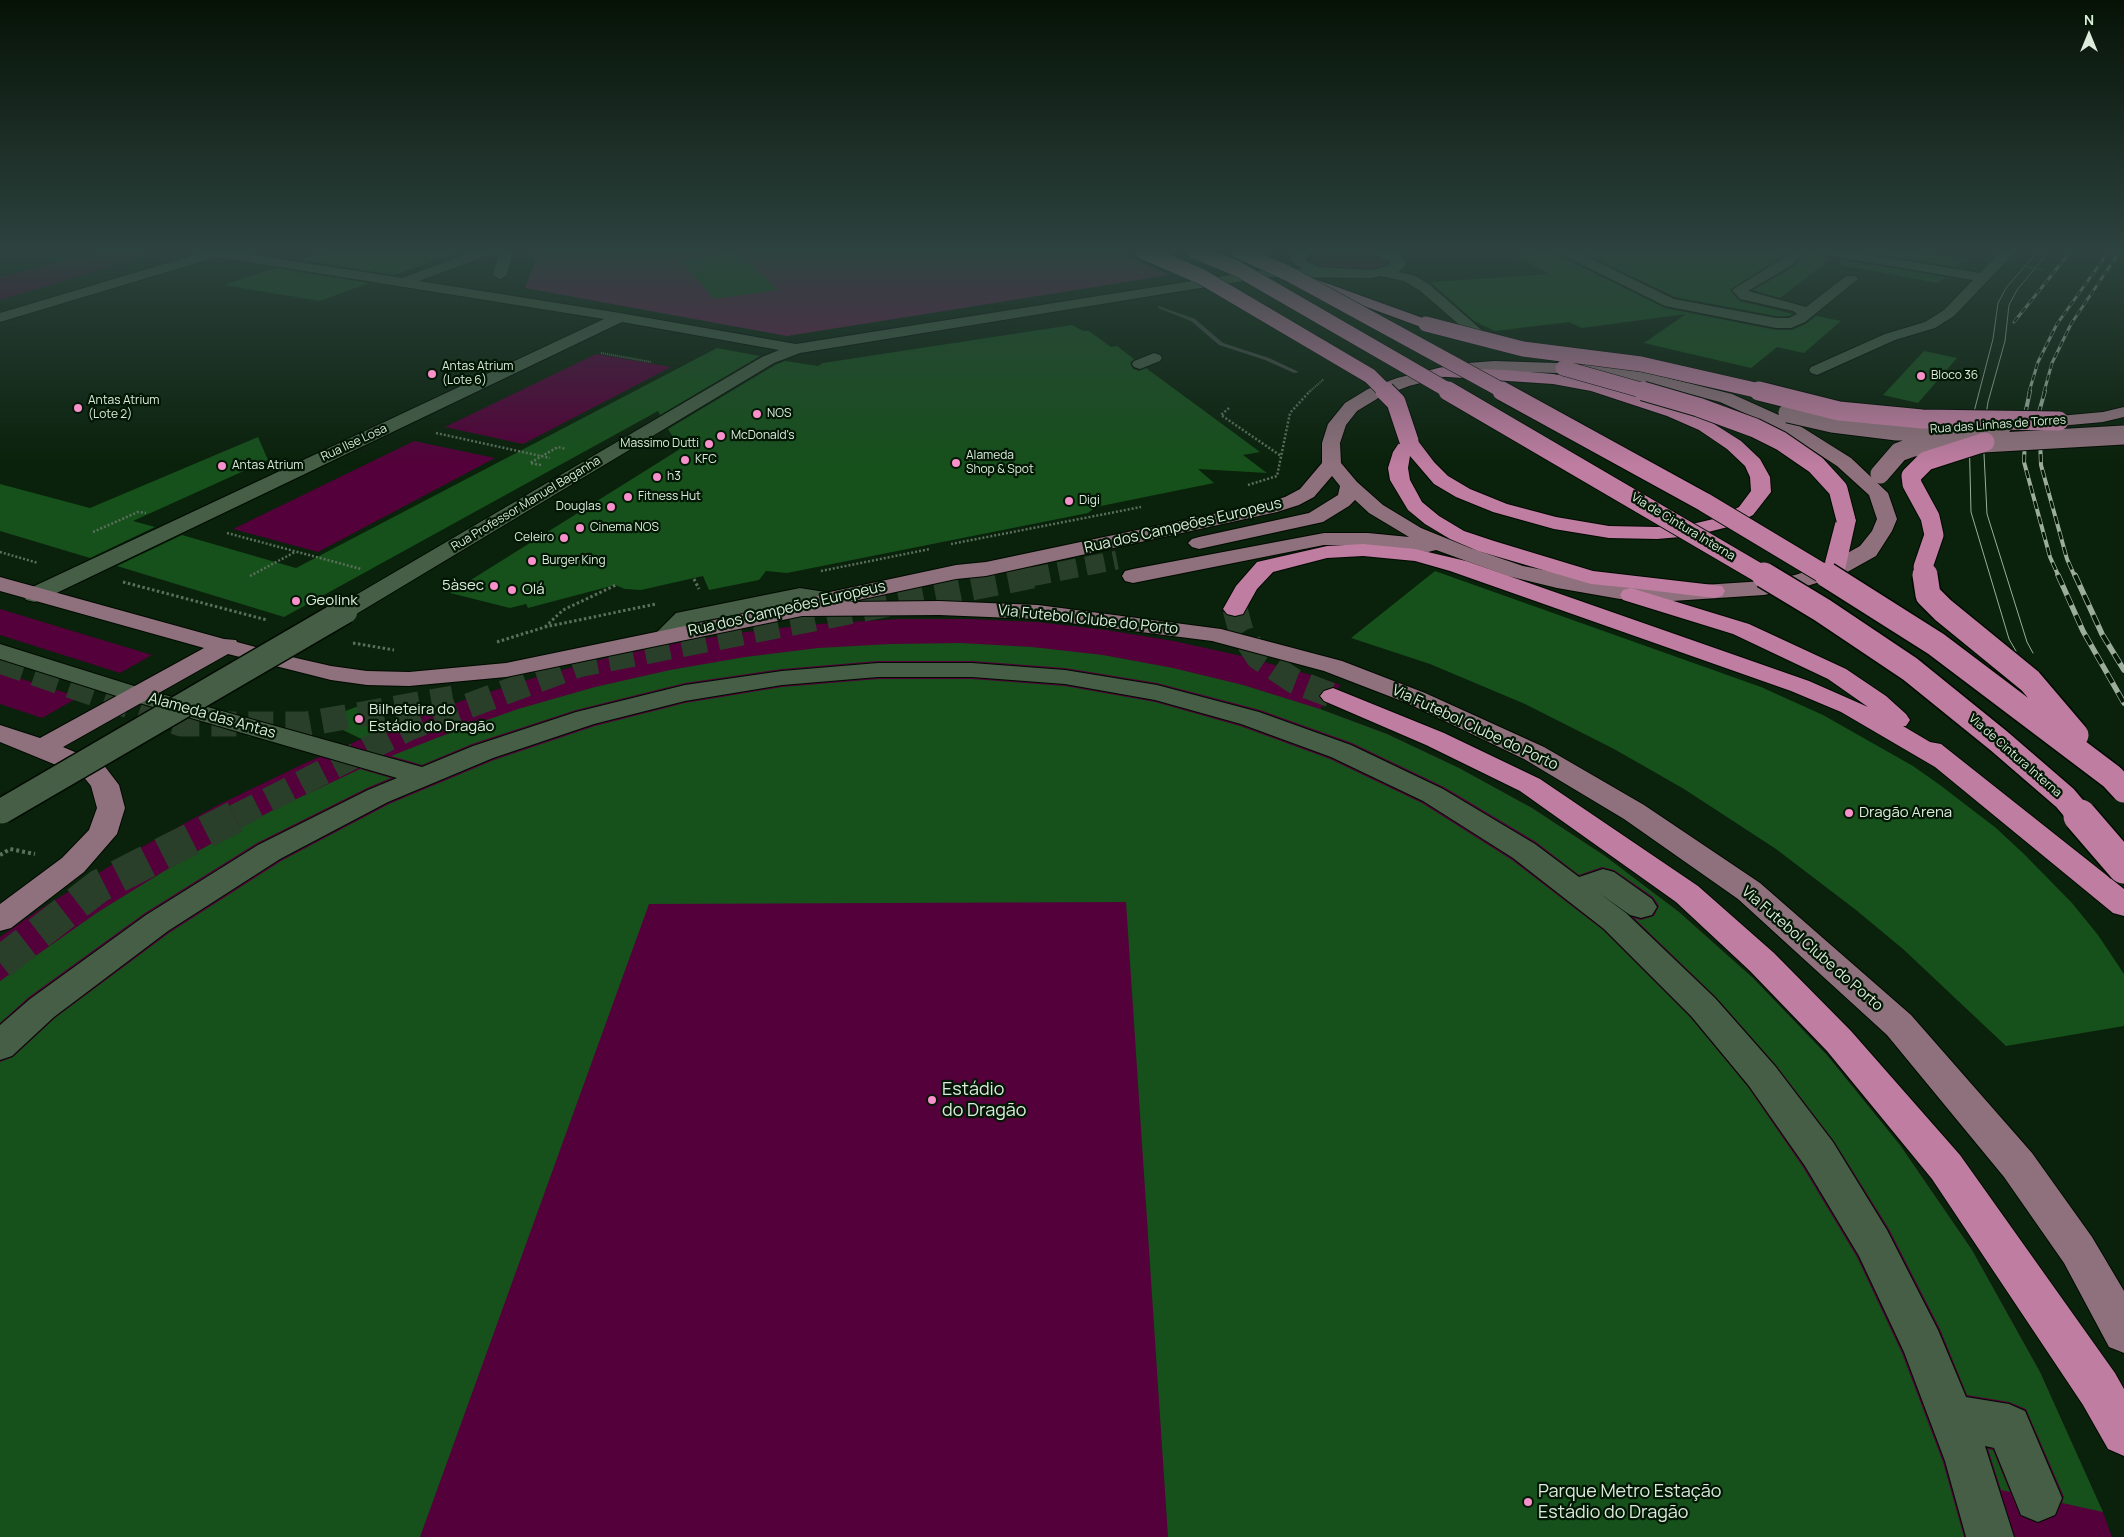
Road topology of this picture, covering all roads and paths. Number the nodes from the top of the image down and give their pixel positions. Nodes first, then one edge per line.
1 (608, 323) edge
2 (653, 323) edge
3 (958, 323) edge
4 (1280, 323) edge
5 (1331, 323) edge
6 (1403, 323) edge
7 (1465, 323) edge
8 (1774, 323) edge
9 (1791, 323) edge
10 (1934, 323) edge
11 (1426, 324) joint
12 (1474, 331) dead end
13 (796, 349) junction
14 (605, 354) dead end
15 (650, 362) dead end
16 (1817, 370) dead end
17 (1439, 373) junction
18 (1327, 378) dead end
19 (1726, 398) junction
20 (1228, 408) dead end
21 (2124, 412) edge
22 (2059, 421) junction
23 (430, 432) dead end
24 (2124, 435) edge
25 (1409, 441) junction
26 (1985, 442) junction
27 (567, 449) dead end
28 (542, 456) junction
29 (1281, 456) junction
30 (551, 458) dead end
31 (1332, 464) junction
32 (548, 467) dead end
33 (1879, 483) junction
34 (1350, 486) junction
35 (1239, 488) dead end
36 (1144, 507) dead end
37 (154, 514) dead end
38 (93, 532) dead end
39 (226, 532) dead end
40 (1310, 540) junction
41 (944, 546) dead end
42 (934, 548) dead end
43 (296, 551) junction
44 (1462, 553) junction
45 (1117, 560) tunnel mouth
46 (1265, 567) junction
47 (1834, 570) junction
48 (369, 571) dead end
49 (819, 572) dead end
50 (250, 576) dead end
51 (1133, 576) tunnel mouth
52 (694, 579) dead end
53 (121, 581) dead end
54 (0, 584) edge
55 (616, 585) dead end
56 (698, 586) dead end
57 (1714, 591) junction
58 (1620, 592) junction
59 (34, 595) junction
60 (830, 599) junction
61 (664, 603) dead end
62 (802, 609) junction
63 (1235, 609) dead end
64 (272, 622) dead end
65 (545, 627) junction
66 (665, 636) junction
67 (356, 637) dead end
68 (217, 643) junction
69 (489, 644) dead end
70 (0, 651) edge
71 (398, 651) dead end
72 (129, 692) junction
73 (1333, 696) tunnel mouth
74 (22, 740) edge
75 (1944, 761) junction
76 (425, 777) junction
77 (2118, 783) edge
78 (1, 812) edge
79 (10, 849) dead end
80 (0, 855) edge
81 (2124, 867) edge
82 (1576, 891) junction
83 (2124, 905) edge
84 (1641, 907) dead end
85 (0, 920) edge
86 (0, 1046) edge
87 (2124, 1332) edge
88 (1952, 1418) junction
89 (2124, 1433) edge
90 (2038, 1498) dead end
91 (1990, 1537) edge

1 - 59 street, Rua Ilse Losa
2 - 13 street
3 - 13 street, Rua Professor Manuel Baganha
4 - 25 highway, bridge
5 - 81 highway, Via de Cintura Interna, bridge
6 - 77 highway, Via de Cintura Interna, bridge
7 - 12 street
8 - 9 street
10 - 16 street
11 - 22 highway, bridge
11 - 47 highway, bridge
13 - 78 street, Rua Professor Manuel Baganha, bridge
14 - 15 path
17 - 19 main road
17 - 25 highway
17 - 31 main road
18 - 29 path
19 - 22 main road, Rua das Linhas de Torres, bridge
19 - 33 main road
20 - 29 path
21 - 22 main road, Rua das Linhas de Torres
23 - 28 path
24 - 26 main road, Rua das Linhas de Torres, bridge
25 - 57 highway
26 - 33 main road, Rua das Linhas de Torres, bridge
26 - 77 highway, bridge
27 - 28 path
28 - 30 path
28 - 32 path
29 - 35 path
31 - 34 main road
31 - 60 main road, Rua dos Campeões Europeus
33 - 47 main road
34 - 44 main road
34 - 45 main road
36 - 41 path
37 - 38 path
39 - 43 path
40 - 44 main road
40 - 46 main road
40 - 51 main road
42 - 49 path
43 - 48 path
43 - 50 path
44 - 58 main road
46 - 63 highway
46 - 75 highway
47 - 57 main road
52 - 56 path
53 - 64 path
54 - 59 main road
55 - 65 path
57 - 58 main road
58 - 75 highway
59 - 68 main road
60 - 62 main road, Rua dos Campeões Europeus
60 - 66 street
61 - 65 path
62 - 66 main road, Rua dos Campeões Europeus
62 - 87 main road, Via Futebol Clube do Porto
65 - 69 path
66 - 68 main road, Rua dos Campeões Europeus
67 - 71 path
68 - 72 main road
70 - 72 street, Alameda das Antas
72 - 74 main road
72 - 76 street, Alameda das Antas
73 - 89 highway
74 - 85 main road
75 - 83 highway
76 - 82 street
76 - 86 street
79 - 80 path
82 - 84 street
82 - 88 street
88 - 90 street
88 - 91 street

